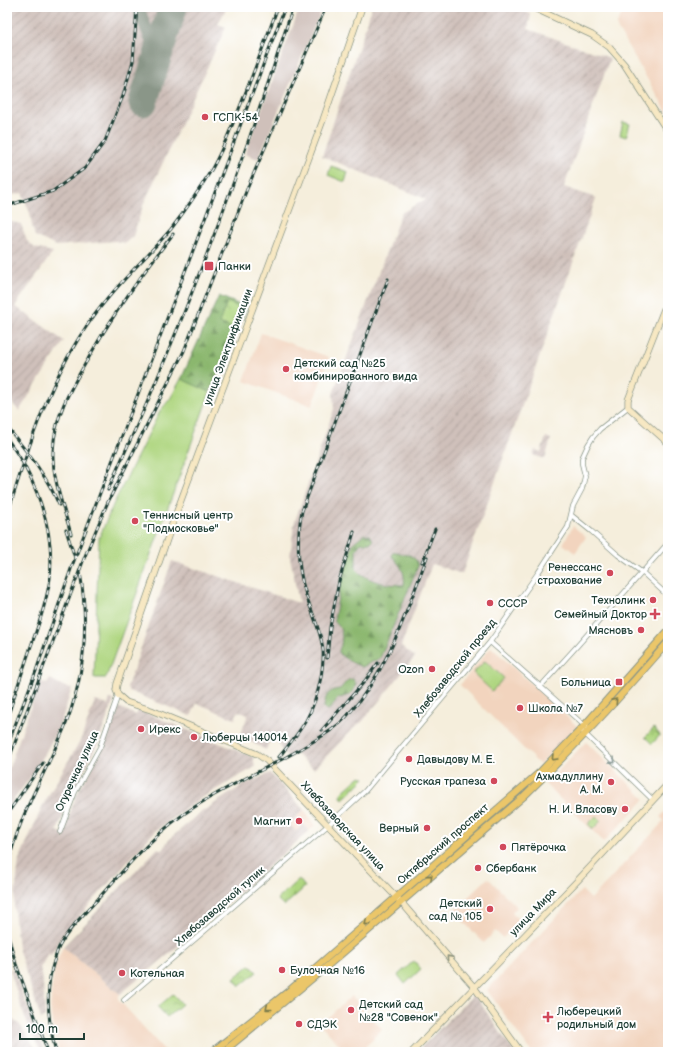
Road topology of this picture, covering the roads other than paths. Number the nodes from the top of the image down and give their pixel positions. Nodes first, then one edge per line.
1 (362, 7) edge
2 (532, 7) edge
3 (668, 132) edge
4 (668, 299) edge
5 (628, 408) junction
6 (668, 442) edge
7 (571, 516) junction
8 (668, 544) edge
9 (643, 573) junction
10 (668, 596) edge
11 (668, 632) edge
12 (490, 642) junction
13 (668, 642) edge
14 (540, 687) junction
15 (118, 695) junction
16 (585, 730) junction
17 (668, 784) edge
18 (653, 800) junction
19 (328, 825) junction
20 (60, 832) dead end
21 (399, 900) junction
22 (474, 987) junction
23 (124, 1000) dead end
24 (212, 1052) edge
25 (223, 1052) edge
26 (412, 1052) edge
27 (521, 1052) edge

1 - 15 main road, улица Электрификации
2 - 3 main road
4 - 5 main road
5 - 6 main road
5 - 7 street, Хлебозаводской проезд
7 - 9 street
7 - 12 street, Хлебозаводской проезд
8 - 9 street
9 - 10 street
9 - 14 street
11 - 16 main road, Октябрьский проспект
12 - 14 street
12 - 19 street, Хлебозаводской проезд
16 -> 13 main road, Октябрьский проспект
14 - 16 street
15 - 19 main road, Хлебозаводская улица
15 - 20 street, Огуречная улица
16 -> 18 street
16 - 21 main road, Октябрьский проспект
17 - 18 main road, улица Мира
18 - 22 main road, улица Мира
19 - 21 main road, Хлебозаводская улица
19 - 23 street, Хлебозаводской тупик
22 -> 21 main road, Хлебозаводская улица
21 -> 24 main road, Октябрьский проспект
21 - 25 main road, Октябрьский проспект
22 - 26 main road, улица Мира
22 - 27 main road, Хлебозаводская улица

